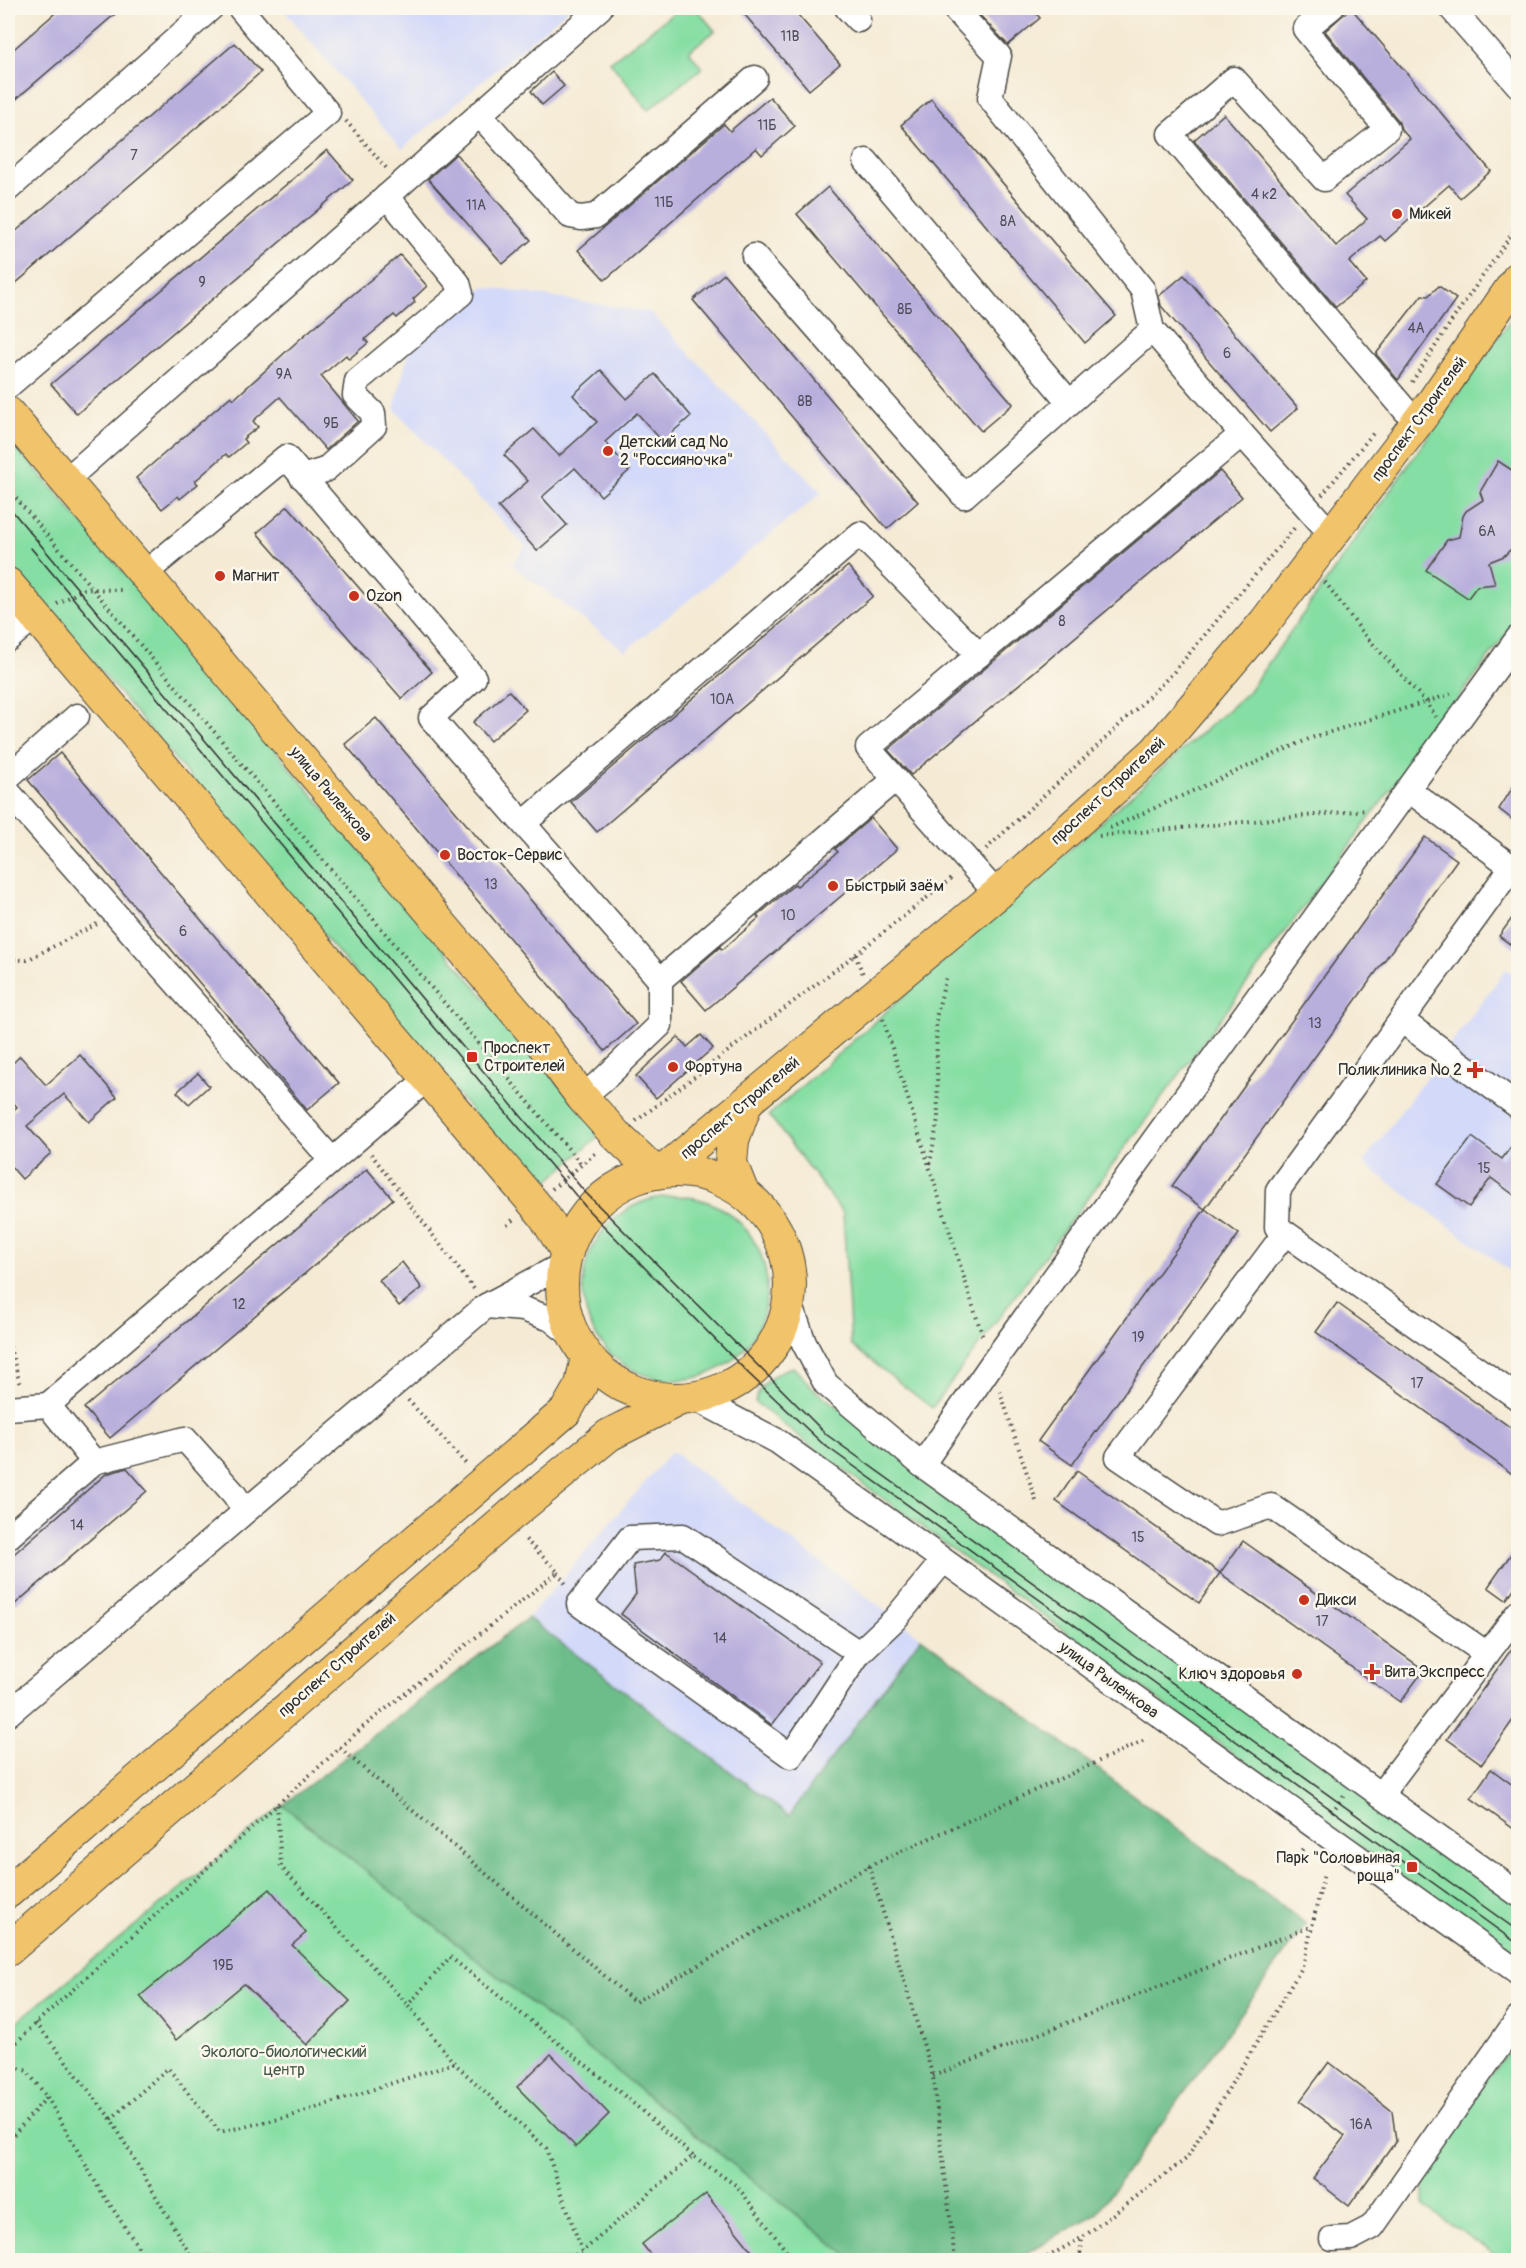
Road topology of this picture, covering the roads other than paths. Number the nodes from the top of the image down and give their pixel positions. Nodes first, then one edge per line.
1 (211, 8) edge
2 (240, 8) edge
3 (600, 8) edge
4 (954, 8) edge
5 (1331, 8) edge
6 (1451, 8) edge
7 (755, 78) dead end
8 (1518, 85) edge
9 (479, 114) junction
10 (866, 161) dead end
11 (8, 189) edge
12 (387, 196) junction
13 (754, 256) dead end
14 (1518, 278) edge
15 (1152, 330) junction
16 (8, 387) edge
17 (1070, 402) junction
18 (8, 413) edge
19 (1408, 413) junction
20 (1242, 434) junction
21 (302, 477) junction
22 (66, 481) junction
23 (1332, 535) junction
24 (150, 581) junction
25 (8, 584) edge
26 (35, 616) junction
27 (1518, 638) edge
28 (8, 639) edge
29 (979, 655) junction
30 (76, 716) dead end
31 (8, 777) edge
32 (894, 780) junction
33 (1410, 791) junction
34 (8, 792) edge
35 (524, 823) junction
36 (1515, 869) edge
37 (997, 894) junction
38 (660, 980) junction
39 (1401, 1020) junction
40 (428, 1078) junction
41 (582, 1097) junction
42 (747, 1103) junction
43 (1518, 1106) edge
44 (331, 1159) junction
45 (659, 1172) junction
46 (742, 1191) junction
47 (1285, 1233) junction
48 (565, 1258) junction
49 (481, 1299) junction
50 (790, 1303) junction
51 (581, 1347) junction
52 (1518, 1398) edge
53 (687, 1399) junction
54 (28, 1407) edge
55 (94, 1462) junction
56 (922, 1465) junction
57 (245, 1511) junction
58 (8, 1537) edge
59 (943, 1561) junction
60 (1518, 1612) edge
61 (858, 1653) junction
62 (1487, 1654) junction
63 (8, 1714) edge
64 (1381, 1794) junction
65 (8, 1892) edge
66 (1518, 1894) edge
67 (8, 1950) edge
68 (1518, 1972) edge
69 (1518, 2019) edge
70 (1332, 2239) dead end

1 - 11 street
2 - 16 street
3 - 9 street
4 - 15 street
5 - 19 street
6 - 8 street
7 - 9 street
9 - 12 street
10 - 17 street
12 - 21 street
12 - 22 street
13 - 17 street
14 - 19 main road, проспект Строителей
15 - 17 street
15 - 20 street
18 - 22 main road, улица Рыленкова
19 - 23 main road, проспект Строителей
20 - 23 street
20 - 29 street
21 - 24 street
21 - 35 street
22 - 24 main road, улица Рыленкова
23 - 37 main road, проспект Строителей
24 - 41 main road, улица Рыленкова
25 - 26 main road
26 - 28 street
26 - 40 main road
27 - 33 street
29 - 32 street
29 - 35 street
30 - 31 street
32 - 37 street
32 - 38 street
33 - 36 street
33 - 56 street
34 - 44 street
35 - 38 street
36 - 39 street
37 - 42 main road, проспект Строителей
38 - 41 street
39 - 43 street
39 - 47 street
40 - 44 street
40 - 48 main road
41 - 45 main road, улица Рыленкова
42 - 45 main road, проспект Строителей
42 - 46 main road
44 - 54 street
45 - 46 main road
45 - 48 main road
46 - 50 main road
47 - 52 street
47 - 62 street
48 - 49 street
48 - 51 main road
49 - 51 street
49 - 57 street
50 - 53 main road
50 - 56 street
51 - 53 main road
51 - 65 main road
53 - 59 street, улица Рыленкова
53 - 67 main road, проспект Строителей
54 - 55 street
55 - 57 street
55 - 58 street
56 - 64 street
57 - 63 street
59 - 61 street
59 - 68 street, улица Рыленкова
60 - 62 street
61 - 61 street
62 - 64 street
64 - 66 street
69 - 70 street

